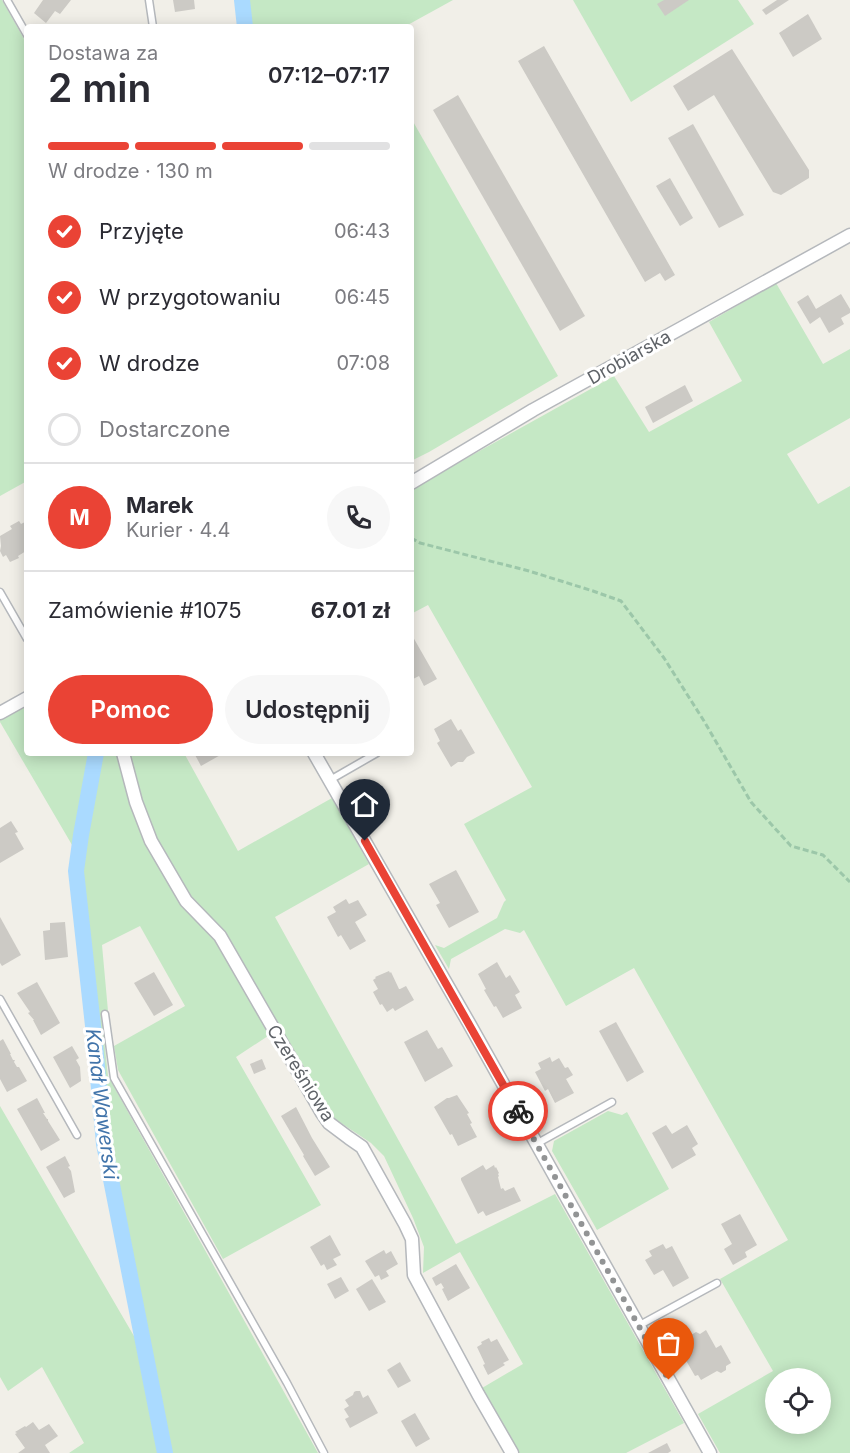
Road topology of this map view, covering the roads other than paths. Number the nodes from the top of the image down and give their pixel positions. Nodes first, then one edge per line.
1 (7, 0) edge
2 (150, 0) edge
3 (153, 24) edge
4 (24, 30) edge
5 (849, 237) edge
6 (414, 481) edge
7 (0, 592) edge
8 (24, 634) edge
9 (24, 700) edge
10 (0, 714) edge
11 (124, 756) edge
12 (316, 756) edge
13 (372, 756) edge
14 (330, 780) junction
15 (0, 999) edge
16 (105, 1014) dead end
17 (612, 1102) dead end
18 (77, 1135) dead end
19 (536, 1143) junction
20 (717, 1283) dead end
21 (638, 1326) junction
22 (324, 1453) edge
23 (512, 1453) edge
24 (710, 1453) edge

1 - 4 lane
2 - 3 lane
5 - 6 street, Drobiarska
7 - 8 lane
9 - 10 street
11 - 23 street, Czereśniowa
12 - 14 street
13 - 14 lane
14 - 19 street
15 - 18 lane
16 - 22 lane
17 - 19 lane
19 - 21 street
20 - 21 lane
21 - 24 street

